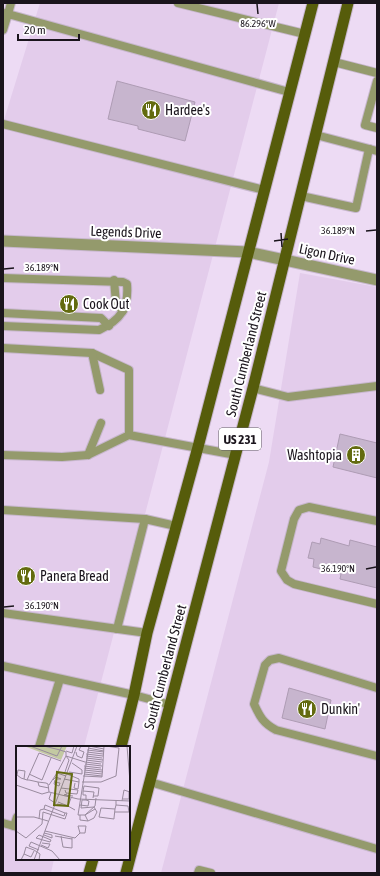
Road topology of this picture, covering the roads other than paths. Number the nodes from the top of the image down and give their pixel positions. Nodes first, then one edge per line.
1 (11, 3) edge
2 (178, 3) edge
3 (313, 3) edge
4 (348, 3) edge
5 (5, 13) edge
6 (3, 30) edge
7 (305, 34) junction
8 (334, 62) junction
9 (377, 73) edge
10 (376, 86) edge
11 (289, 92) junction
12 (3, 124) edge
13 (377, 128) edge
14 (316, 135) junction
15 (373, 150) edge
16 (264, 190) junction
17 (301, 196) junction
18 (3, 241) edge
19 (248, 252) junction
20 (285, 260) junction
21 (3, 278) edge
22 (114, 280) junction
23 (377, 280) edge
24 (123, 311) junction
25 (3, 313) edge
26 (3, 326) edge
27 (109, 326) junction
28 (3, 348) edge
29 (92, 353) junction
30 (377, 386) edge
31 (253, 388) junction
32 (100, 390) dead end
33 (101, 423) dead end
34 (129, 436) junction
35 (198, 448) junction
36 (3, 455) edge
37 (88, 455) junction
38 (236, 455) junction
39 (3, 510) edge
40 (145, 519) junction
41 (377, 521) edge
42 (176, 526) junction
43 (377, 604) edge
44 (3, 613) edge
45 (117, 629) junction
46 (147, 633) junction
47 (3, 666) edge
48 (60, 679) junction
49 (377, 688) edge
50 (134, 696) junction
51 (170, 705) junction
52 (39, 746) edge
53 (121, 746) edge
54 (377, 756) edge
55 (150, 782) junction
56 (3, 823) edge
57 (16, 826) edge
58 (377, 849) edge
59 (130, 855) edge
60 (93, 860) edge
61 (129, 860) edge
62 (89, 873) edge
63 (126, 873) edge
64 (198, 873) edge
65 (211, 873) edge

1 - 5 lane
2 - 7 lane
3 - 7 main road, South Cumberland Street / US 231
4 - 8 main road, South Cumberland Street / US 231
5 - 6 lane
5 - 11 lane
7 - 11 main road, South Cumberland Street / US 231
8 - 9 lane
8 - 14 main road, South Cumberland Street / US 231
10 - 13 lane
11 - 16 main road, South Cumberland Street / US 231
12 - 16 lane
14 - 15 lane
14 - 17 main road, South Cumberland Street / US 231
15 - 17 lane
16 - 19 main road, South Cumberland Street / US 231
17 - 20 main road, South Cumberland Street / US 231
18 - 19 street, Legends Drive
19 - 20 street, Ligon Drive
19 - 35 main road, South Cumberland Street / US 231
20 - 23 street, Ligon Drive
20 - 31 main road, South Cumberland Street / US 231
21 - 22 lane
22 - 24 lane
22 - 24 lane
24 - 27 lane
25 - 27 lane
26 - 27 lane
28 - 29 lane
29 - 32 lane
29 - 34 lane
30 - 31 lane
31 - 38 main road, South Cumberland Street / US 231
33 - 37 lane
34 - 35 lane
34 - 37 lane
35 - 38 lane
35 - 42 main road, South Cumberland Street / US 231
36 - 37 lane
38 - 51 main road, South Cumberland Street / US 231
39 - 40 lane
40 - 42 lane
40 - 45 lane
41 - 43 lane
42 - 46 main road, South Cumberland Street / US 231
44 - 45 lane
45 - 46 lane
46 - 50 main road, South Cumberland Street / US 231
47 - 48 lane
48 - 50 lane
48 - 52 lane
49 - 54 lane
50 - 51 lane
50 - 53 main road, South Cumberland Street / US 231
51 - 55 main road, South Cumberland Street / US 231
55 - 58 lane
55 - 59 main road, South Cumberland Street / US 231
56 - 57 lane
60 - 62 main road
61 - 63 main road, South Cumberland Street / US 231
64 - 65 lane

